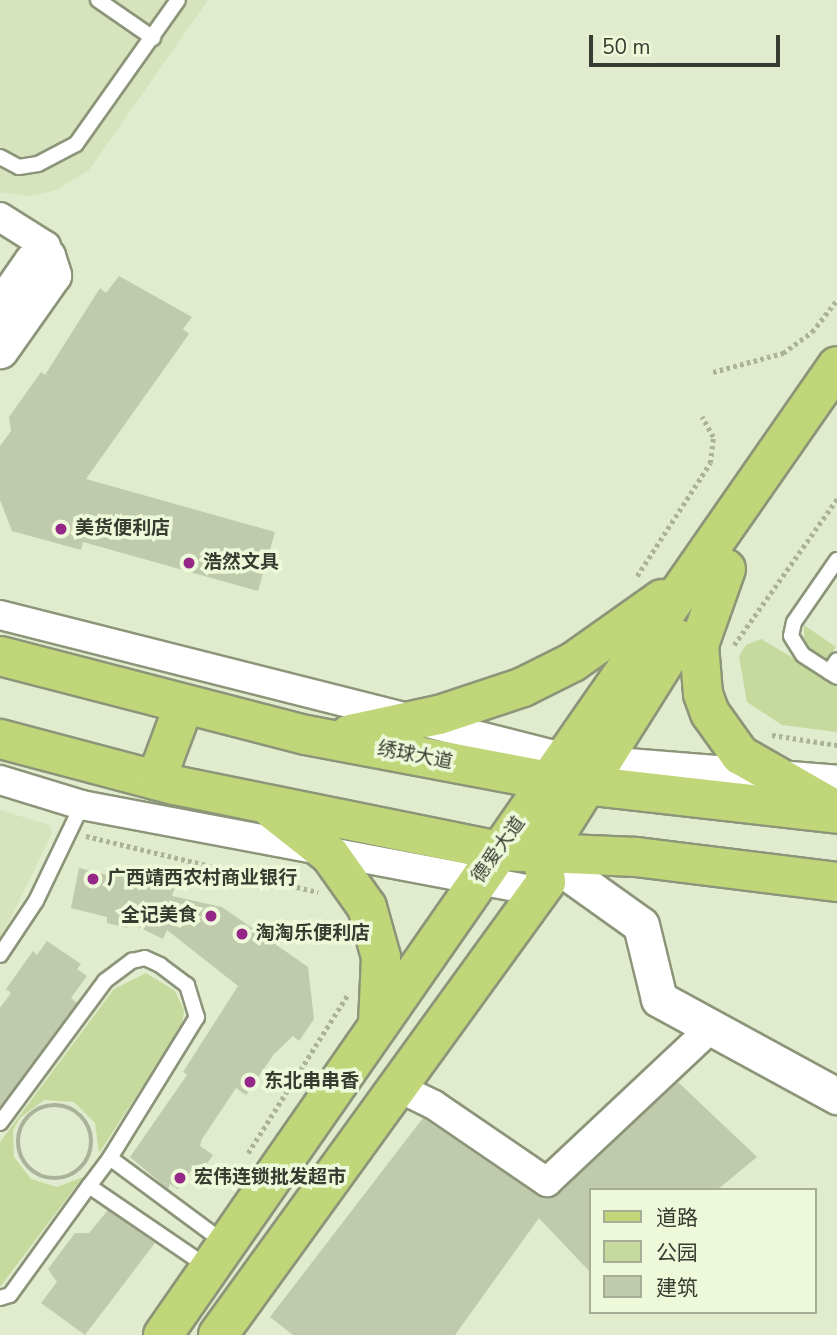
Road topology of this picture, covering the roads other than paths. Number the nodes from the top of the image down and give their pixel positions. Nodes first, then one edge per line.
1 (98, 0) edge
2 (178, 0) edge
3 (153, 38) junction
4 (0, 157) edge
5 (0, 218) edge
6 (47, 256) junction
7 (0, 307) edge
8 (0, 350) edge
9 (837, 366) edge
10 (837, 411) edge
11 (837, 560) edge
12 (717, 561) junction
13 (0, 615) edge
14 (0, 656) edge
15 (834, 670) edge
16 (184, 705) junction
17 (413, 722) junction
18 (0, 738) edge
19 (324, 739) junction
20 (105, 767) junction
21 (575, 772) junction
22 (776, 776) junction
23 (0, 780) edge
24 (156, 780) junction
25 (837, 780) edge
26 (263, 803) junction
27 (82, 805) junction
28 (837, 812) edge
29 (151, 818) junction
30 (330, 855) junction
31 (488, 865) junction
32 (541, 873) junction
33 (837, 882) edge
34 (0, 956) edge
35 (377, 1024) junction
36 (711, 1028) junction
37 (397, 1087) junction
38 (837, 1096) edge
39 (0, 1123) edge
40 (110, 1158) junction
41 (89, 1186) junction
42 (218, 1256) junction
43 (0, 1297) edge
44 (163, 1335) edge
45 (218, 1335) edge

1 - 3 lane
2 - 3 lane
3 - 4 lane
5 - 6 street
6 - 7 street
6 - 8 street
9 - 12 main road, 德爱大道
10 - 12 main road, 德爱大道
11 - 15 lane
12 - 17 main road
12 - 21 main road, 德爱大道
12 - 22 main road
13 - 17 street
14 - 16 main road, 绣球大道
16 - 19 main road, 绣球大道
16 - 24 main road
17 - 19 main road
17 - 21 street
18 - 20 main road
19 - 21 main road, 绣球大道
20 - 24 main road
20 - 29 street
21 - 22 street
21 - 28 main road, 绣球大道
21 - 31 main road, 德爱大道
21 - 32 main road, 德爱大道
22 - 25 street
22 - 28 main road
23 - 27 street
24 - 26 main road
26 - 30 main road
26 - 31 main road
27 - 29 street
27 - 34 lane
29 - 30 street
30 - 31 street
30 - 35 main road
31 - 32 main road
31 - 35 main road, 德爱大道
32 - 33 main road
32 - 36 street
32 - 37 main road, 德爱大道
35 - 42 main road, 德爱大道
36 - 37 street
36 - 38 street
37 - 45 main road, 德爱大道
39 - 40 lane
40 - 41 lane
40 - 42 lane
41 - 42 lane
41 - 43 lane
42 - 44 main road, 德爱大道

